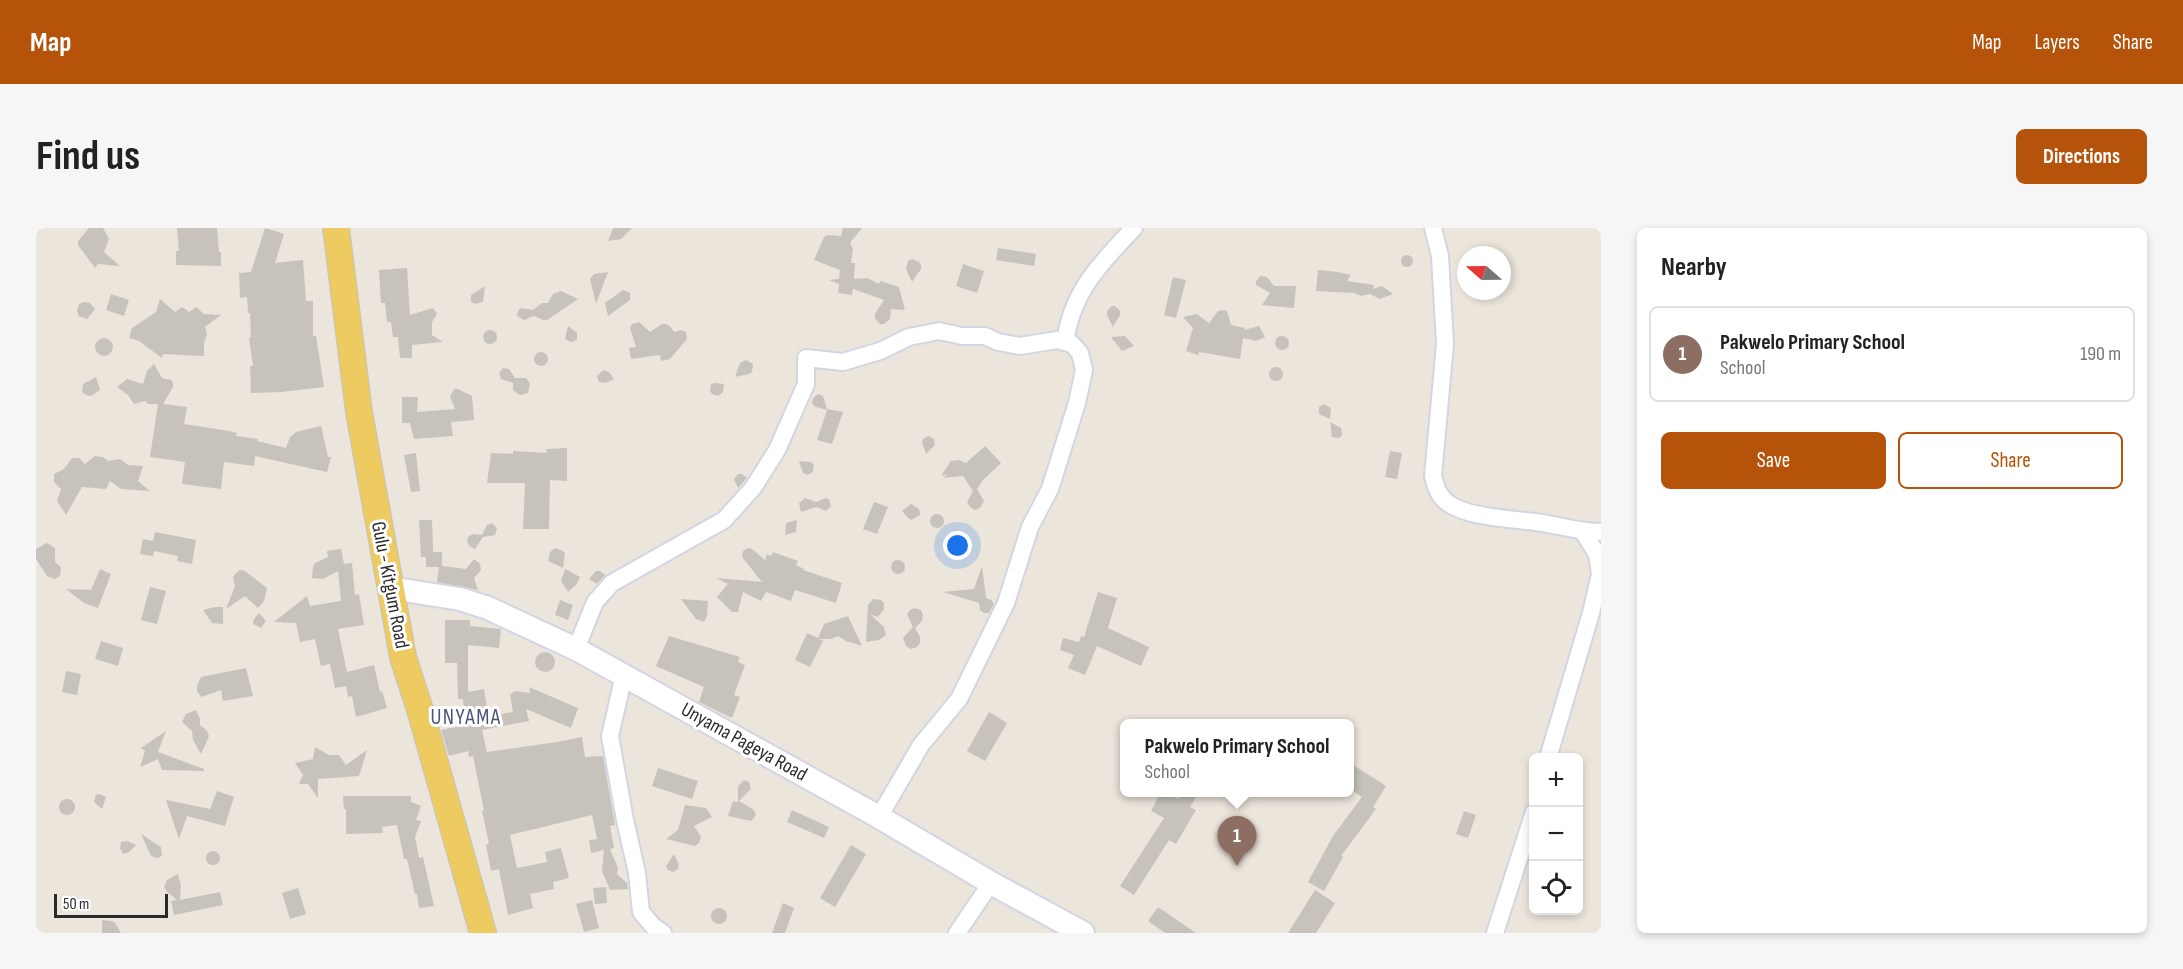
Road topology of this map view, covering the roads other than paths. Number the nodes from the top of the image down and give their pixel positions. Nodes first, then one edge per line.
1 (336, 228) edge
2 (1134, 228) edge
3 (1433, 228) edge
4 (1065, 342) junction
5 (1583, 532) junction
6 (1601, 532) edge
7 (390, 588) junction
8 (576, 649) junction
9 (624, 675) junction
10 (1549, 753) edge
11 (879, 817) junction
12 (1529, 825) edge
13 (991, 883) junction
14 (483, 933) edge
15 (663, 933) edge
16 (957, 933) edge
17 (1083, 933) edge
18 (1495, 933) edge

1 - 7 main road, Gulu - Kitgum Road
2 - 4 street
3 - 5 street
4 - 8 street
4 - 11 street
5 - 6 street
5 - 10 street
7 - 8 street, Unyama Pageya Road
7 - 14 main road, Gulu - Kitgum Road
8 - 9 street, Unyama Pageya Road
9 - 11 street, Unyama Pageya Road
9 - 15 street
11 - 13 street, Unyama Pageya Road
12 - 18 street
13 - 16 street
13 - 17 street, Unyama Pageya Road

